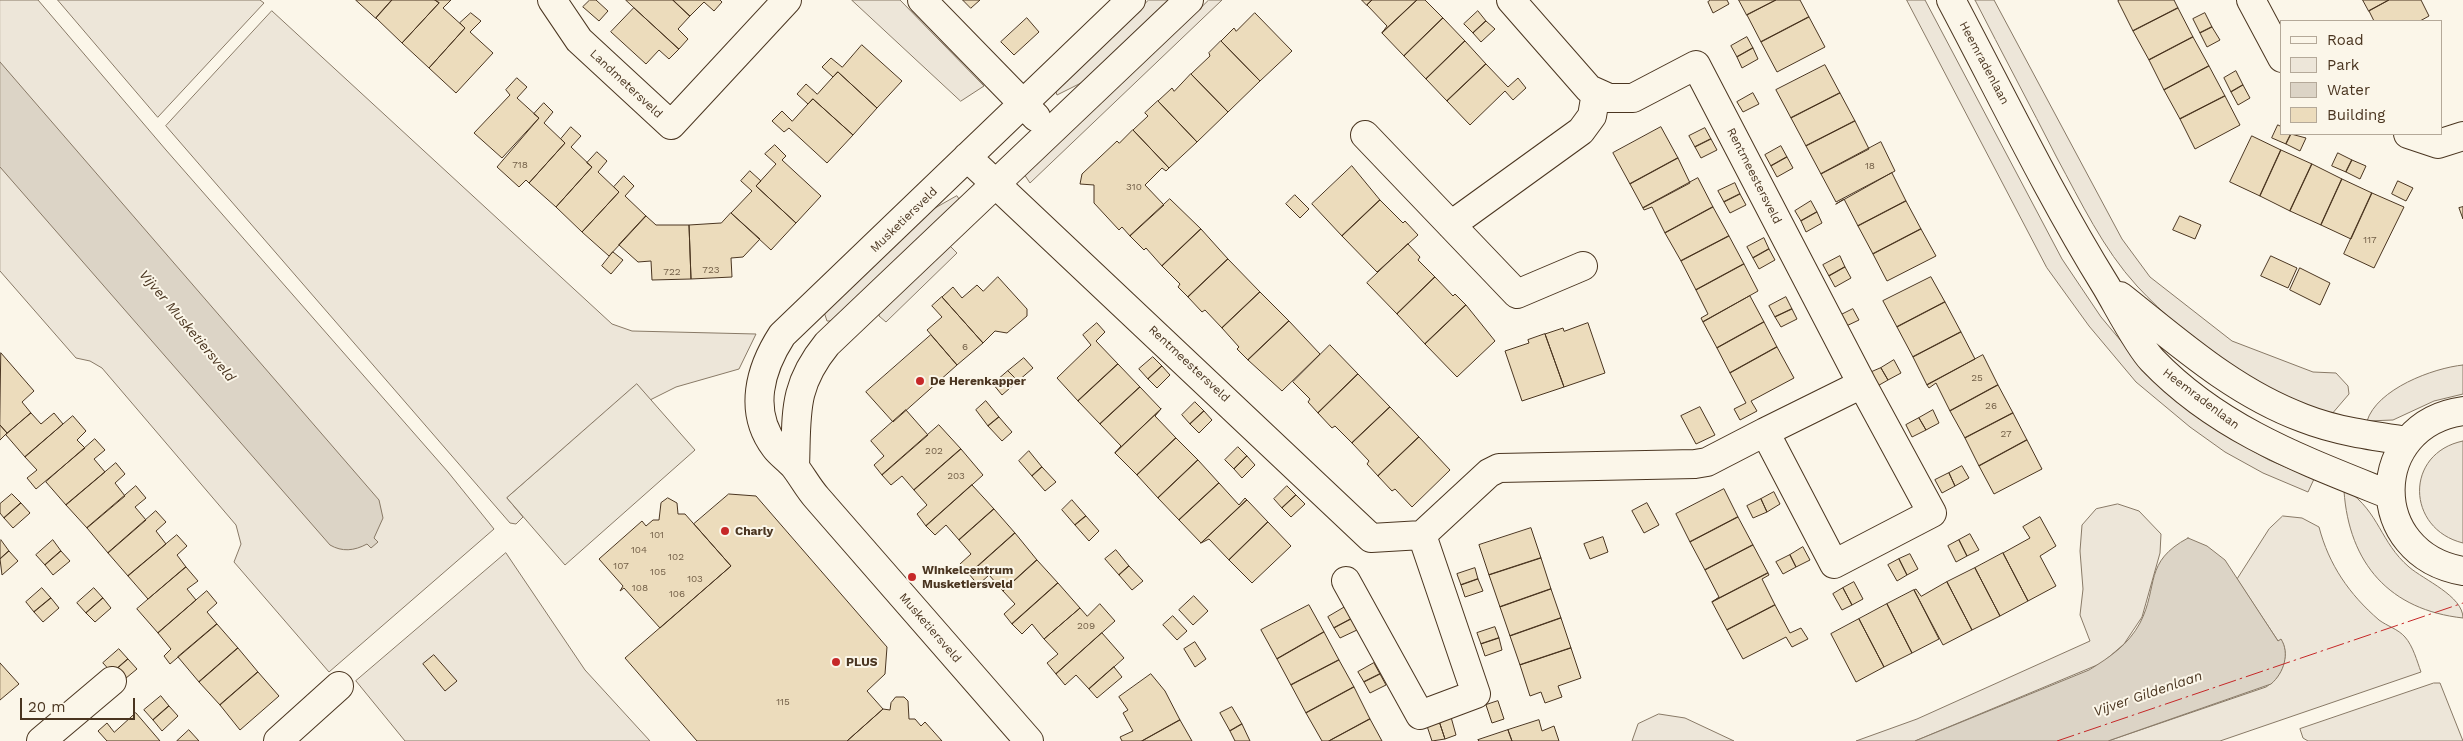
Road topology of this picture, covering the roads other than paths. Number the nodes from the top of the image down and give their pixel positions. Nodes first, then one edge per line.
1 (552, 0) edge
2 (787, 0) edge
3 (922, 0) edge
4 (1132, 0) edge
5 (1189, 0) edge
6 (1511, 0) edge
7 (1951, 0) edge
8 (2251, 0) edge
9 (2280, 54) edge
10 (1596, 93) junction
11 (1023, 104) junction
12 (1050, 132) junction
13 (1365, 135) dead end
14 (2411, 135) edge
15 (2463, 136) edge
16 (967, 158) junction
17 (995, 184) junction
18 (1451, 225) junction
19 (1583, 266) dead end
20 (2105, 284) junction
21 (1862, 384) junction
22 (2463, 411) edge
23 (1765, 432) junction
24 (2407, 442) junction
25 (794, 467) junction
26 (2390, 495) junction
27 (1422, 534) junction
28 (2463, 571) edge
29 (1346, 581) dead end
30 (112, 681) dead end
31 (340, 686) dead end
32 (42, 741) edge
33 (278, 741) edge
34 (1029, 741) edge

1 - 2 street, Landmetersveld
3 - 11 street
4 - 11 street, Musketiersveld
5 - 12 street
6 - 10 street
7 - 20 street, Heemradenlaan
8 - 9 street
10 - 18 street
10 - 21 street, Rentmeestersveld
11 - 12 street
11 - 16 street, Musketiersveld
12 - 17 street
13 - 18 street
14 - 15 street
16 - 17 street, Rentmeestersveld
16 - 25 street, Musketiersveld
17 - 25 street
17 - 27 street, Rentmeestersveld
18 - 19 street
20 - 24 street, Heemradenlaan
20 - 26 street, Heemradenlaan
21 - 23 street
21 - 23 street, Rentmeestersveld
22 - 24 street
23 - 27 street
24 - 26 street
25 - 34 street, Musketiersveld
26 - 28 street
27 - 29 street
30 - 32 street
31 - 33 street

